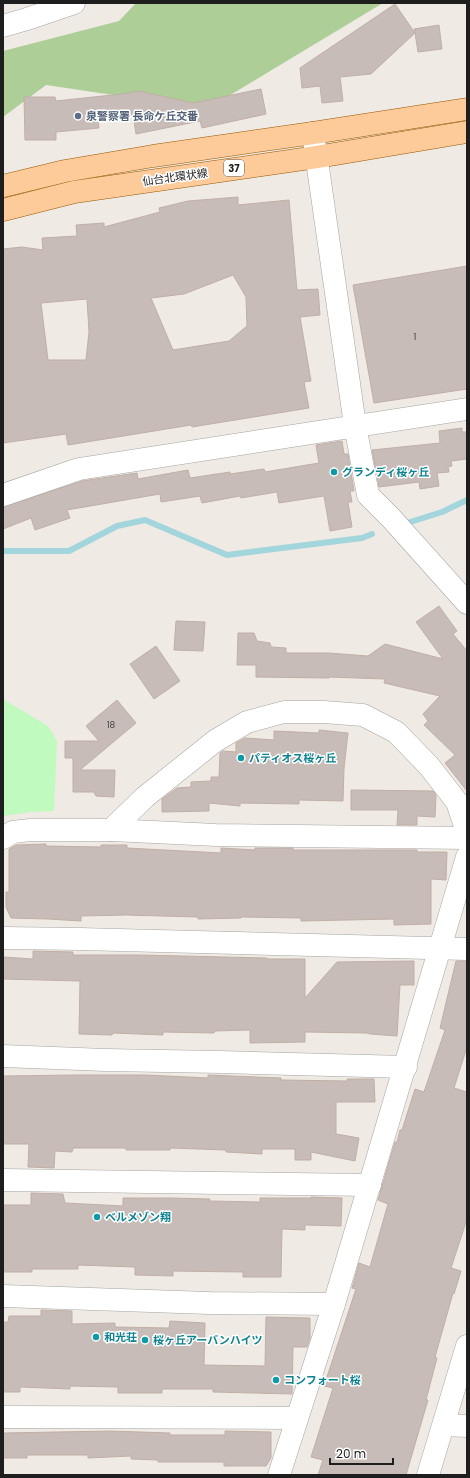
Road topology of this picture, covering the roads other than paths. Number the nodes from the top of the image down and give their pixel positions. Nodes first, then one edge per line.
1 (74, 3) edge
2 (3, 26) edge
3 (467, 109) edge
4 (467, 132) edge
5 (314, 133) junction
6 (317, 157) junction
7 (3, 186) edge
8 (3, 210) edge
9 (467, 409) edge
10 (355, 425) junction
11 (3, 495) edge
12 (467, 603) edge
13 (111, 830) junction
14 (467, 832) edge
15 (3, 838) edge
16 (467, 838) edge
17 (467, 857) edge
18 (3, 938) edge
19 (440, 948) junction
20 (467, 949) edge
21 (3, 1056) edge
22 (406, 1067) junction
23 (3, 1180) edge
24 (370, 1185) junction
25 (3, 1296) edge
26 (334, 1304) junction
27 (467, 1346) edge
28 (3, 1417) edge
29 (297, 1418) junction
30 (444, 1425) junction
31 (467, 1426) edge
32 (279, 1475) edge
33 (428, 1475) edge

1 - 2 street
3 - 5 main road, 37
4 - 6 main road, 仙台北環状線 / 37
5 - 6 street
5 - 7 main road, 37
6 - 8 main road, 仙台北環状線 / 37
6 - 10 street
9 - 10 street
10 - 11 street
10 - 12 street
13 - 14 street
13 - 15 street
13 - 16 street
17 - 19 street
18 - 19 street
19 - 20 street
19 - 22 street
21 - 22 street
22 - 24 street
23 - 24 street
24 - 26 street
25 - 26 street
26 - 29 street
27 - 30 street
28 - 29 street
29 - 32 street
30 - 31 street
30 - 33 street

